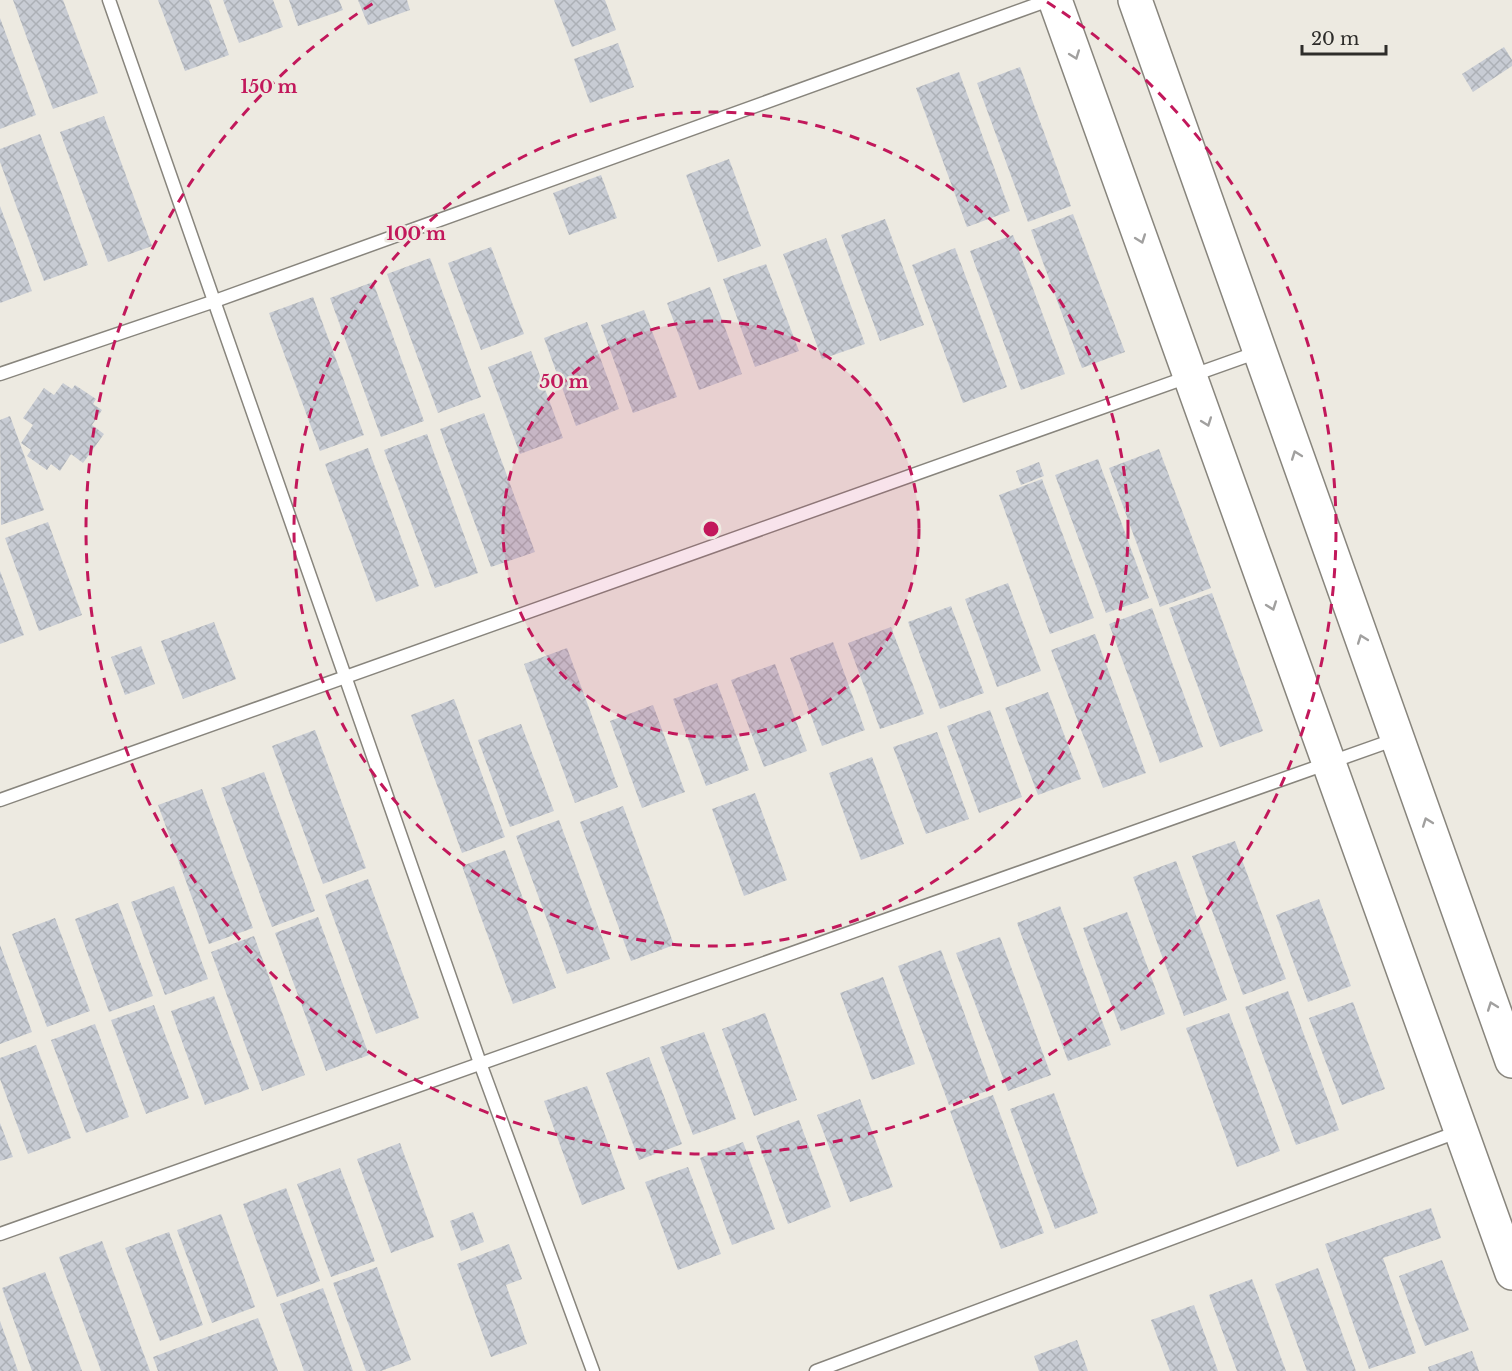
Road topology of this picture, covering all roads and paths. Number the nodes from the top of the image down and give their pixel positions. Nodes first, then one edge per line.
1 (108, 0) edge
2 (1049, 0) edge
3 (1055, 0) edge
4 (1135, 0) edge
5 (215, 301) junction
6 (1259, 352) junction
7 (0, 374) edge
8 (1190, 376) junction
9 (346, 677) junction
10 (1397, 738) junction
11 (1329, 762) junction
12 (0, 800) edge
13 (1512, 1061) edge
14 (480, 1064) junction
15 (1461, 1131) junction
16 (0, 1234) edge
17 (1512, 1273) edge
18 (592, 1371) edge
19 (816, 1371) edge

1 - 5 lane
2 - 5 lane
3 -> 8 street
4 - 6 street
5 - 7 lane
5 - 9 lane
6 - 8 lane
10 -> 6 street
8 - 9 lane
8 -> 11 street
9 - 12 lane
9 - 14 lane
10 - 11 lane
13 -> 10 street
11 - 14 lane
11 - 15 street
14 - 16 lane
14 - 18 lane
15 - 17 street
15 - 19 lane

